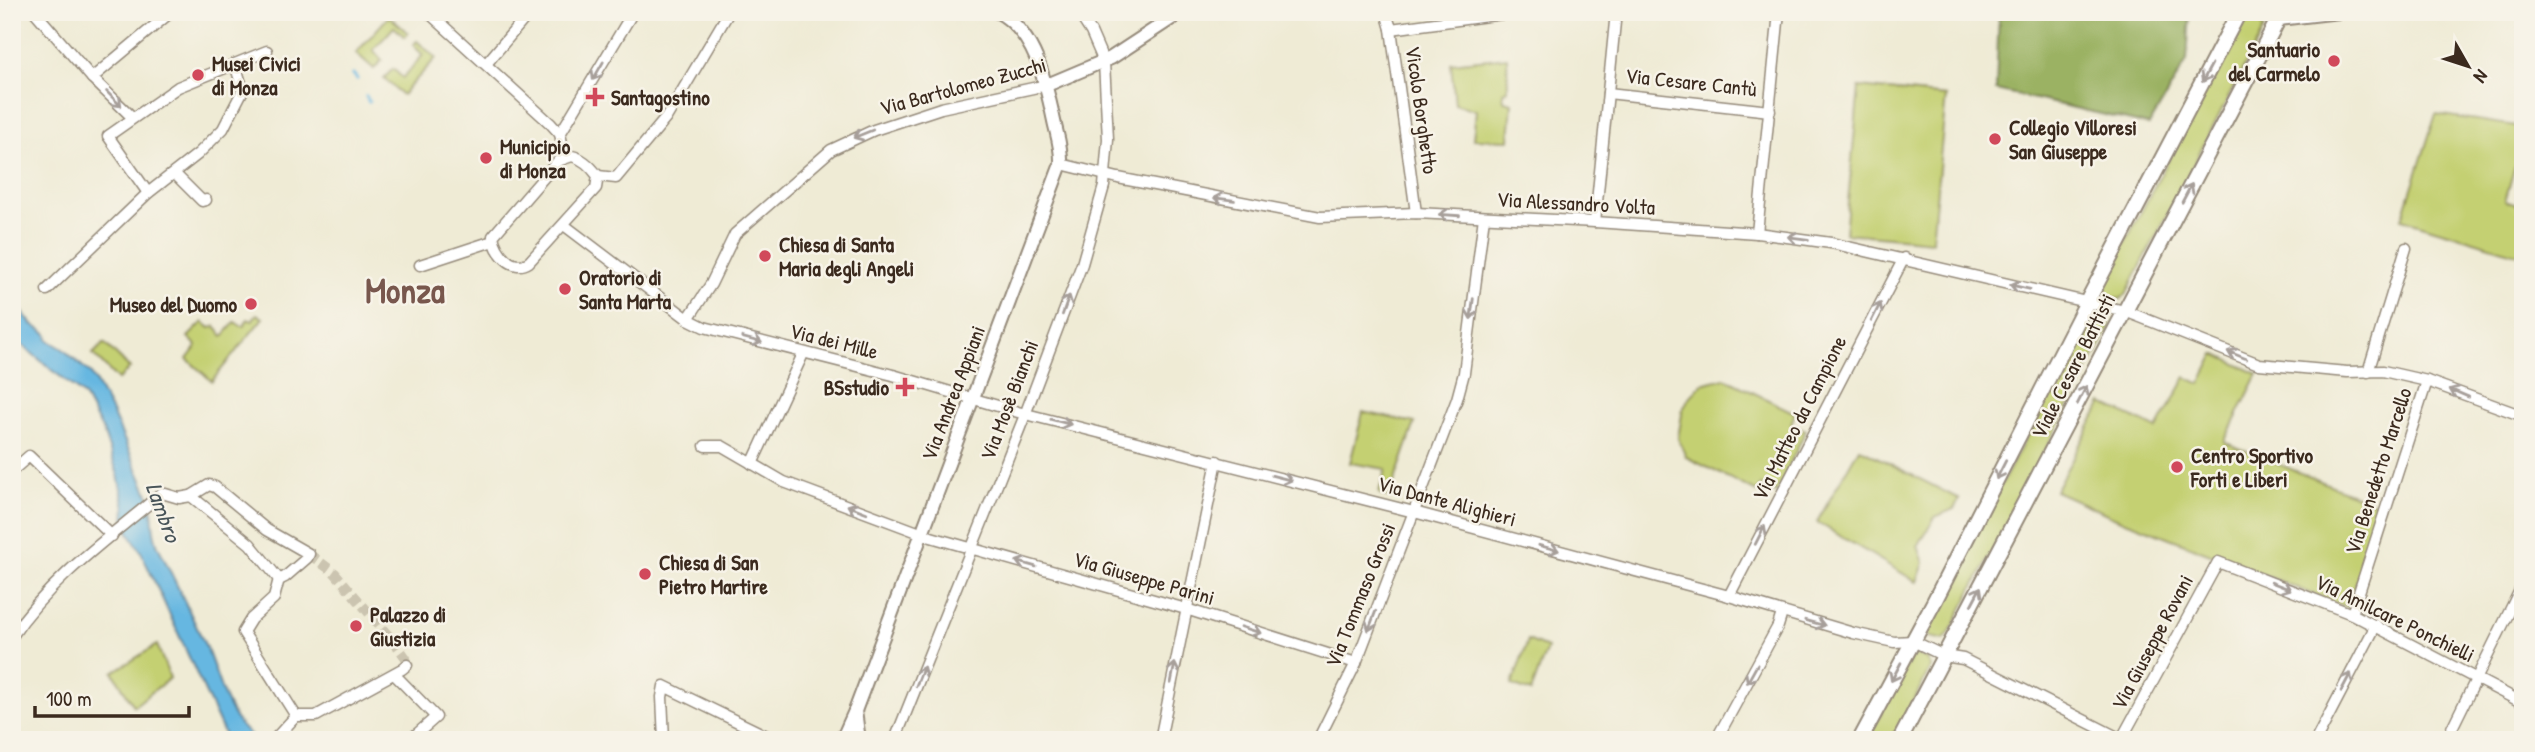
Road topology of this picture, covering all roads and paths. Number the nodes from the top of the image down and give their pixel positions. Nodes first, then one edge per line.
1 (35, 12) edge
2 (171, 12) edge
3 (428, 12) edge
4 (530, 12) edge
5 (632, 12) edge
6 (729, 12) edge
7 (998, 12) edge
8 (1078, 12) edge
9 (1181, 12) edge
10 (1386, 12) edge
11 (1517, 12) edge
12 (1616, 12) edge
13 (1779, 12) edge
14 (2239, 12) edge
15 (2253, 12) edge
16 (2339, 12) edge
17 (2281, 15) edge
18 (1391, 29) junction
19 (267, 51) dead end
20 (1104, 62) junction
21 (235, 64) junction
22 (486, 64) junction
23 (92, 78) junction
24 (1046, 85) junction
25 (1608, 93) junction
26 (1770, 111) junction
27 (133, 118) junction
28 (560, 134) junction
29 (565, 157) junction
30 (1061, 164) junction
31 (174, 173) junction
32 (598, 176) junction
33 (1106, 176) junction
34 (148, 193) junction
35 (206, 201) dead end
36 (1416, 213) junction
37 (1484, 217) junction
38 (1595, 222) junction
39 (564, 225) junction
40 (1757, 233) junction
41 (493, 241) junction
42 (2406, 248) dead end
43 (1904, 258) junction
44 (420, 265) dead end
45 (47, 290) dead end
46 (2087, 302) junction
47 (2125, 311) junction
48 (688, 318) junction
49 (803, 354) junction
50 (2368, 372) junction
51 (2427, 381) junction
52 (971, 398) junction
53 (1026, 413) junction
54 (2523, 416) edge
55 (705, 446) dead end
56 (1217, 461) junction
57 (752, 464) junction
58 (12, 471) edge
59 (191, 496) junction
60 (1413, 512) junction
61 (921, 533) junction
62 (113, 536) junction
63 (971, 549) junction
64 (2218, 562) joint
65 (279, 579) junction
66 (2522, 586) edge
67 (1729, 596) junction
68 (1186, 609) junction
69 (1782, 613) junction
70 (2352, 614) junction
71 (2376, 625) junction
72 (12, 636) edge
73 (1913, 641) junction
74 (1944, 656) junction
75 (1356, 663) junction
76 (407, 665) dead end
77 (394, 674) junction
78 (2477, 678) junction
79 (2523, 703) edge
80 (855, 711) junction
81 (296, 716) junction
82 (2452, 728) dead end
83 (2122, 739) edge
84 (274, 740) edge
85 (410, 740) edge
86 (664, 740) edge
87 (775, 740) edge
88 (842, 740) edge
89 (859, 740) edge
90 (895, 740) edge
91 (1160, 740) edge
92 (1318, 740) edge
93 (1716, 740) edge
94 (1860, 740) edge
95 (1900, 740) edge
96 (2316, 740) edge

1 - 23 street
2 - 23 street
3 - 22 street
4 - 22 street
5 -> 28 street
6 - 32 street
7 - 24 street, Via Andrea Appiani
8 - 20 street
9 - 20 street, Via Bartolomeo Zucchi
10 - 18 street, Vicolo Borghetto
11 - 18 street
12 - 25 street
13 - 26 street
14 -> 46 main road, Viale Cesare Battisti
15 - 17 street
16 - 17 street
47 -> 17 main road, Viale Cesare Battisti
18 - 36 street, Vicolo Borghetto
19 - 21 street
20 - 24 street, Via Bartolomeo Zucchi
20 - 33 street, Via Mosè Bianchi
21 - 27 street
21 - 31 street
22 - 28 street
23 -> 27 street
24 - 30 street, Via Andrea Appiani
24 -> 48 street, Via Bartolomeo Zucchi
25 - 26 street, Via Cesare Cantù
25 - 38 street
26 - 40 street
27 - 34 street
28 - 29 street
29 - 32 street
29 - 41 street
30 - 33 street, Via Alessandro Volta
30 - 52 street, Via Andrea Appiani
31 - 34 street
31 - 35 street
32 - 39 street
36 -> 33 street, Via Alessandro Volta
53 -> 33 street, Via Mosè Bianchi
34 - 45 street
37 -> 36 street, Via Alessandro Volta
37 - 38 street, Via Alessandro Volta
37 -> 60 street, Via Tommaso Grossi
38 - 40 street, Via Alessandro Volta
39 - 41 street
39 - 48 street, Via dei Mille
43 -> 40 street, Via Alessandro Volta
41 - 44 street
42 - 50 street
46 -> 43 street, Via Alessandro Volta
67 -> 43 street, Via Matteo da Campione
46 - 47 street, Via Alessandro Volta
46 -> 73 main road, Viale Cesare Battisti
50 -> 47 street, Via Alessandro Volta
74 -> 47 main road, Viale Cesare Battisti
48 -> 49 street, Via dei Mille
49 - 52 street, Via dei Mille
49 - 57 street
50 - 51 street, Via Alessandro Volta
54 -> 51 street, Via Alessandro Volta
51 - 70 street, Via Benedetto Marcello
52 - 53 street, Via Dante Alighieri
52 - 61 street, Via Andrea Appiani
53 -> 56 street, Via Dante Alighieri
53 - 63 street, Via Mosè Bianchi
55 - 57 street, Via Giuseppe Parini
56 -> 60 street, Via Dante Alighieri
56 - 68 street
61 -> 57 street, Via Giuseppe Parini
58 - 62 street
59 - 62 street
59 - 65 street
59 - 65 street
60 -> 67 street, Via Dante Alighieri
60 -> 75 street, Via Tommaso Grossi
61 - 63 street, Via Giuseppe Parini
61 - 80 street, Via Andrea Appiani
62 - 72 street
68 -> 63 street, Via Giuseppe Parini
90 -> 63 street, Via Mosè Bianchi
64 -> 70 street, Via Amilcare Ponchielli
64 - 83 street, Via Giuseppe Rovani
65 - 81 street
66 - 78 street, Via Amilcare Ponchielli
67 - 69 street, Via Dante Alighieri
68 -> 75 street, Via Giuseppe Parini
91 -> 68 street
69 -> 73 street, Via Dante Alighieri
69 -> 93 street
70 - 71 street, Via Amilcare Ponchielli
71 - 78 street, Via Amilcare Ponchielli
96 -> 71 street
73 - 74 street
73 -> 94 main road, Viale Cesare Battisti
74 - 83 street
74 - 95 main road, Viale Cesare Battisti
75 - 92 street, Via Tommaso Grossi
76 - 77 street
77 - 81 street
77 - 85 street
78 - 79 street, Via Amilcare Ponchielli
78 - 82 street, Via Amilcare Ponchielli
80 - 88 street, Via Andrea Appiani
80 - 89 street, Via Andrea Appiani
81 - 84 street
86 - 87 street

